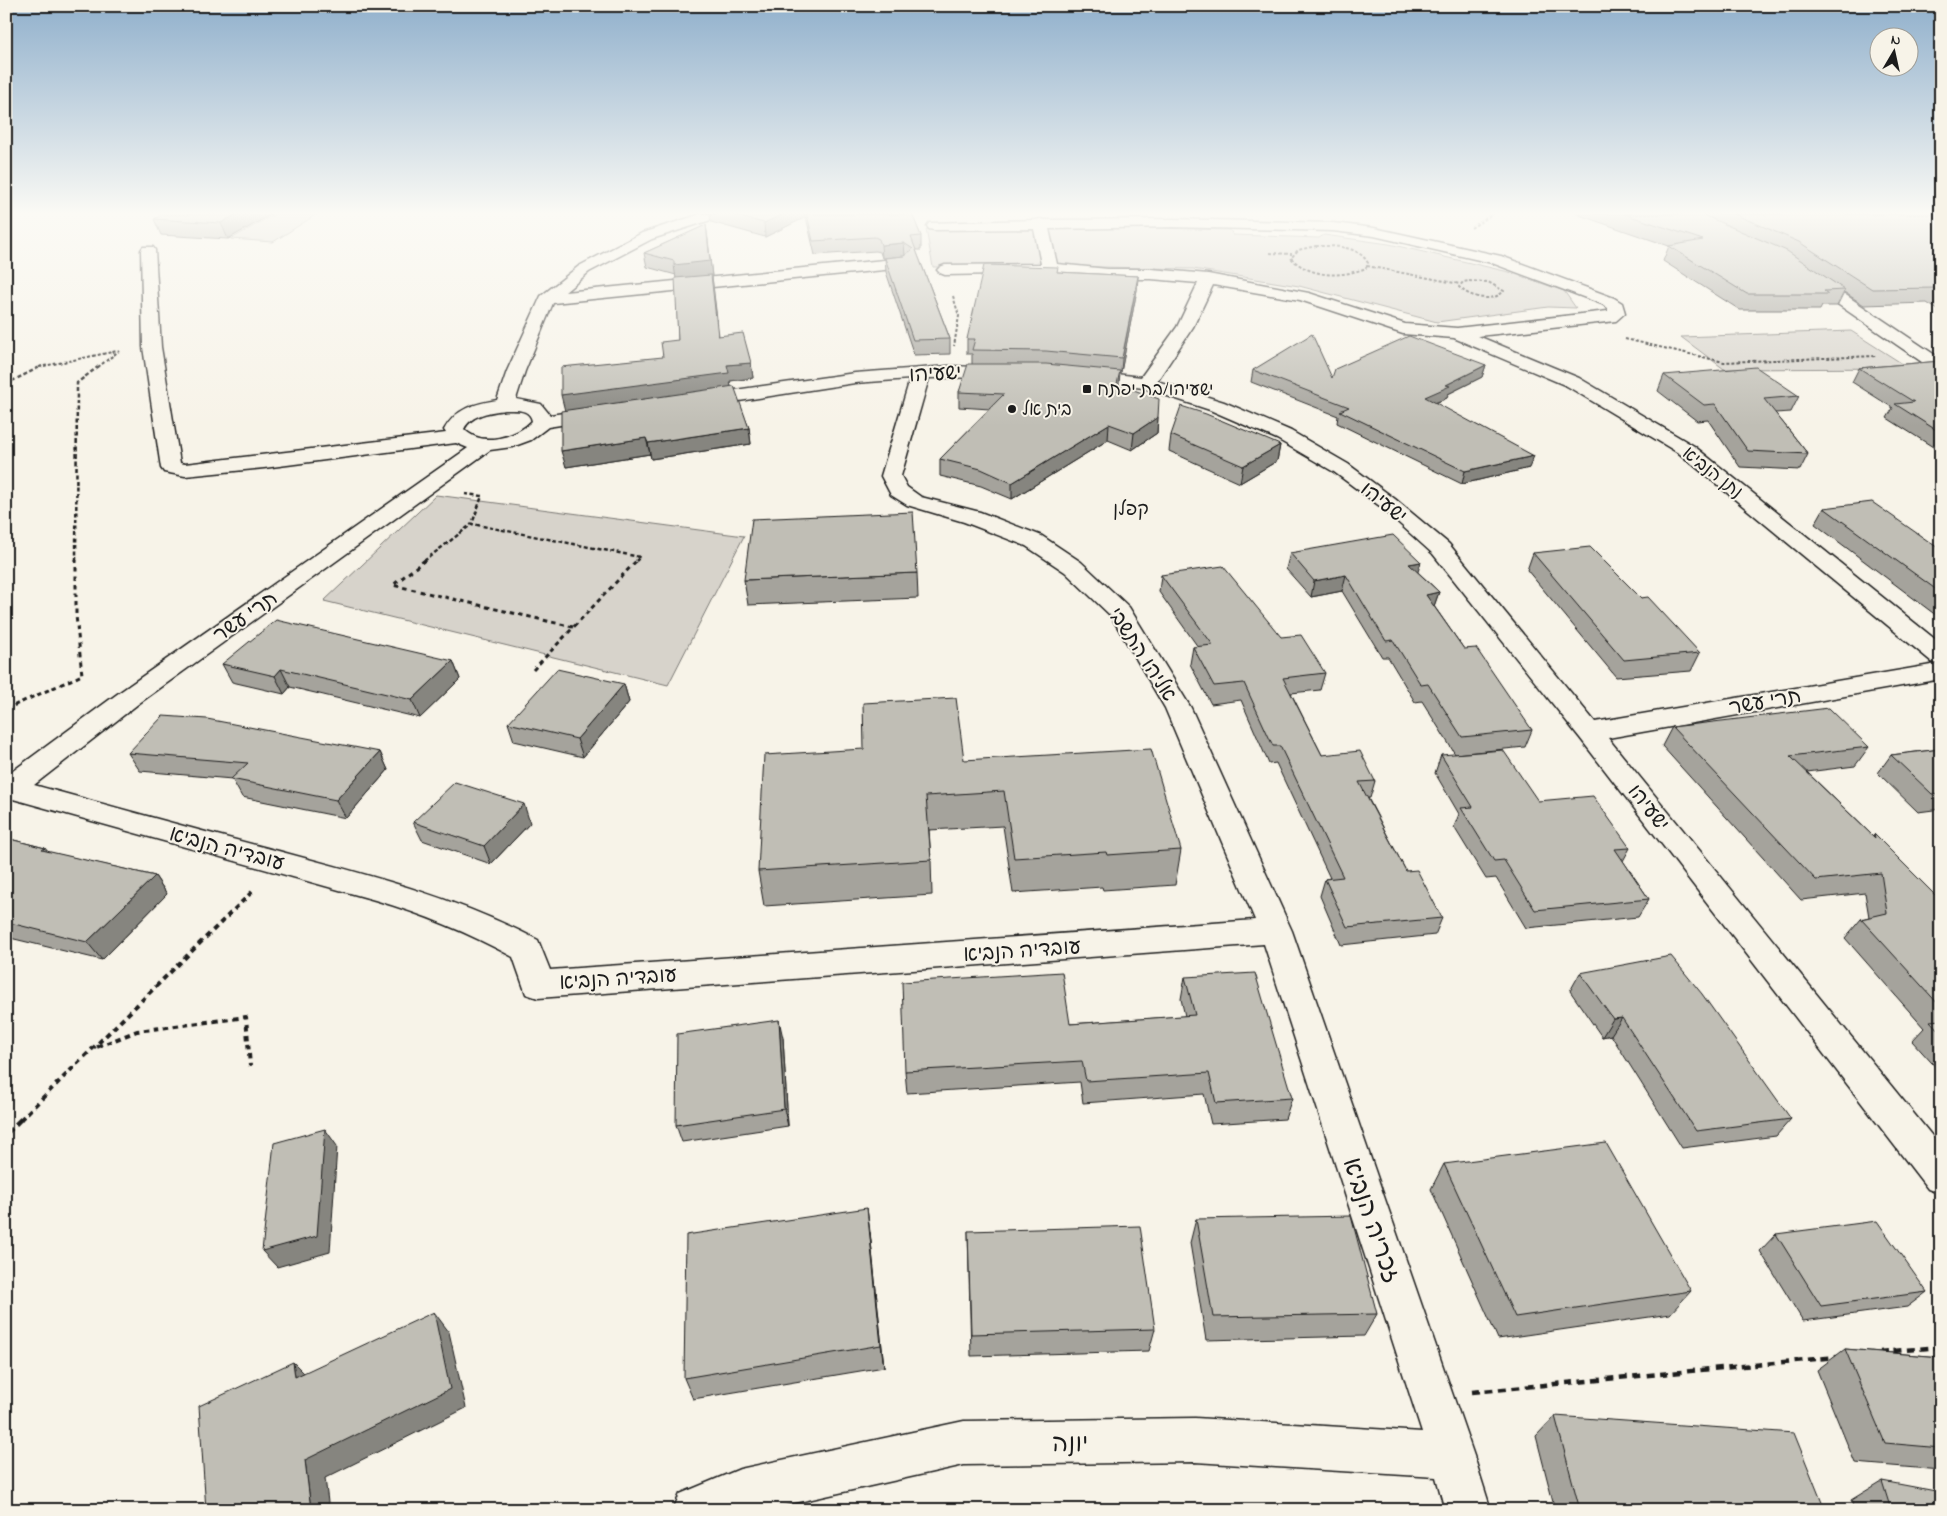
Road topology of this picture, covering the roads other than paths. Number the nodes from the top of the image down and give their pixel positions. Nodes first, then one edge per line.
1 (149, 285) edge
2 (565, 285) edge
3 (688, 285) edge
4 (1205, 285) edge
5 (1240, 285) edge
6 (1566, 285) edge
7 (1821, 285) edge
8 (547, 299) junction
9 (1458, 333) junction
10 (1941, 367) edge
11 (1026, 372) edge
12 (921, 373) junction
13 (1063, 374) edge
14 (1146, 383) junction
15 (505, 404) junction
16 (675, 404) edge
17 (618, 412) edge
18 (542, 422) junction
19 (458, 437) junction
20 (486, 444) junction
21 (1941, 656) edge
22 (1941, 671) edge
23 (1589, 732) junction
24 (8, 790) edge
25 (1276, 931) junction
26 (1941, 1176) edge
27 (1452, 1456) junction
28 (696, 1510) edge
29 (1468, 1510) edge

1 - 19 street
2 - 8 street
3 - 8 street
4 - 14 street
5 - 9 street
6 - 9 street
7 - 10 street
8 - 15 street
9 - 21 street, נתן הנביא
11 - 12 street, ישעיהו
12 - 16 street, ישעיהו
12 - 25 street, אליהו התשבי
13 - 14 street, ישעיהו
14 - 23 street, ישעיהו
15 - 18 street
15 - 19 street
17 - 18 street
18 - 20 street
19 - 20 street
20 - 24 street, תרי עשר
22 - 23 street, תרי עשר
23 - 26 street, ישעיהו
24 - 25 street, עובדיה הנביא
25 - 27 street, זכריה הנביא
27 - 28 street, יונה
27 - 29 street, זכריה הנביא

